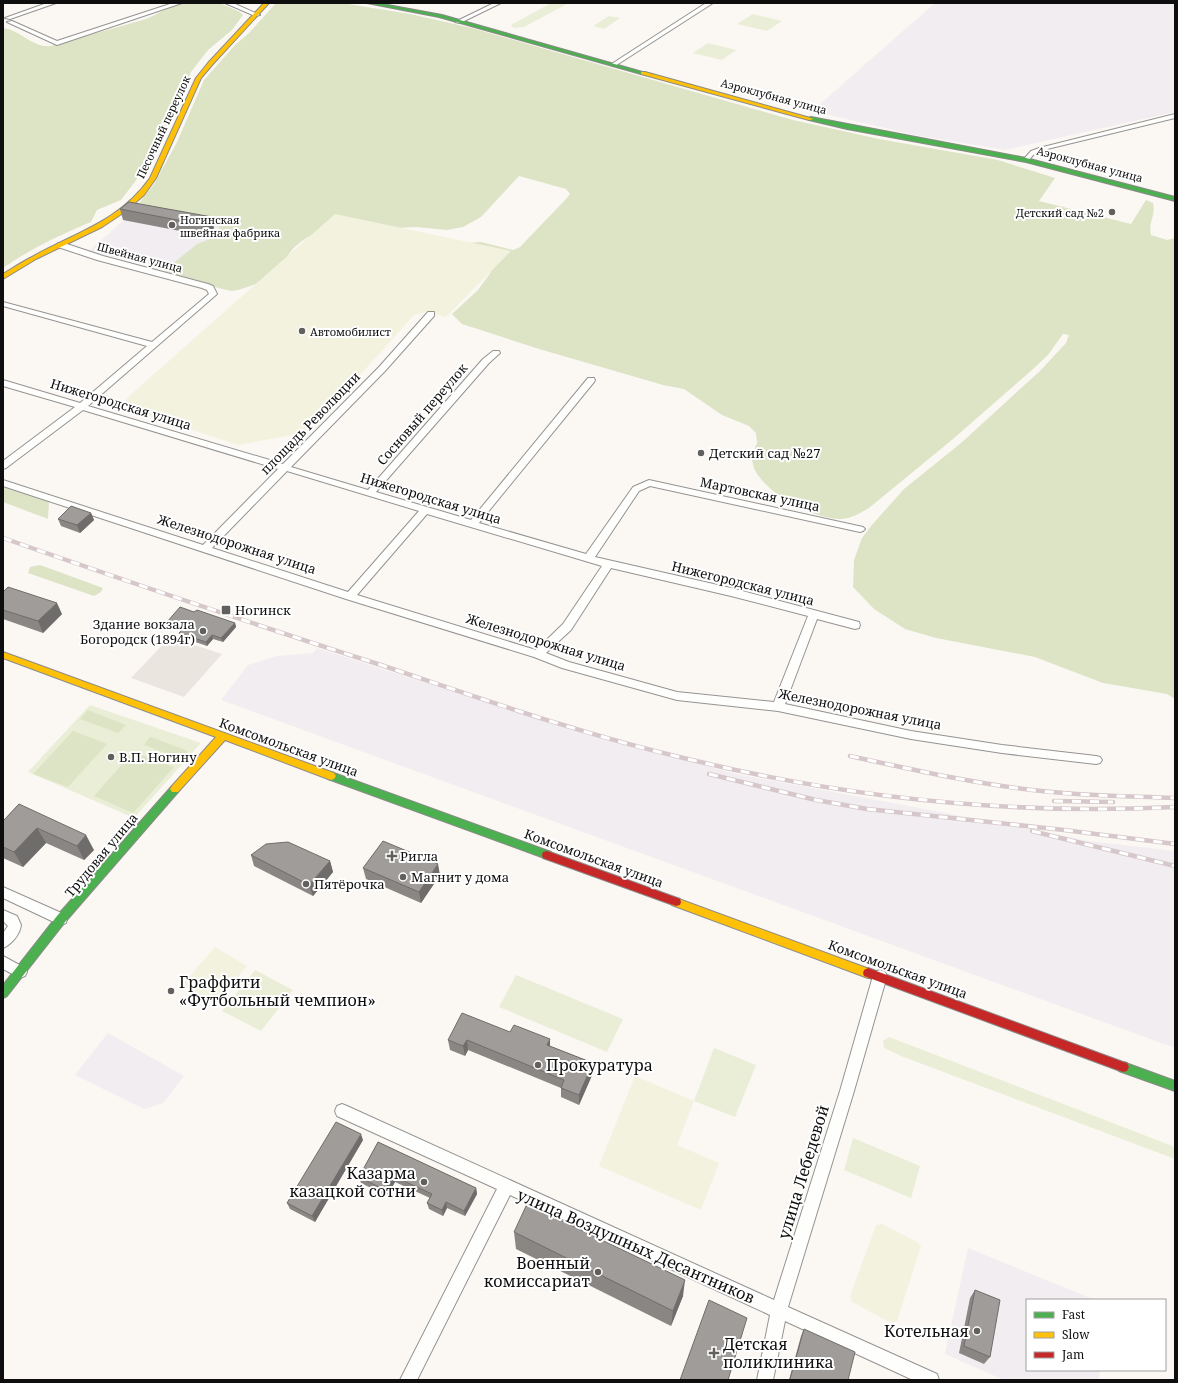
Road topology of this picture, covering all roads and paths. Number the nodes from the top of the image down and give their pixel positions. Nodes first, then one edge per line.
1 (53, 3) edge
2 (179, 3) edge
3 (228, 3) edge
4 (267, 3) edge
5 (370, 3) edge
6 (498, 3) edge
7 (710, 3) edge
8 (257, 15) junction
9 (458, 22) junction
10 (613, 65) junction
11 (1175, 116) edge
12 (1026, 160) junction
13 (1175, 199) edge
14 (61, 245) junction
15 (3, 277) edge
16 (3, 304) edge
17 (431, 314) dead end
18 (153, 345) junction
19 (496, 353) dead end
20 (591, 380) dead end
21 (3, 383) edge
22 (82, 406) junction
23 (3, 466) edge
24 (285, 468) junction
25 (3, 483) edge
26 (370, 493) junction
27 (425, 510) junction
28 (473, 524) junction
29 (860, 529) dead end
30 (206, 548) junction
31 (589, 558) junction
32 (608, 564) junction
33 (350, 596) junction
34 (814, 614) junction
35 (855, 625) dead end
36 (538, 654) junction
37 (3, 655) edge
38 (778, 707) junction
39 (223, 736) junction
40 (1096, 760) dead end
41 (3, 892) edge
42 (3, 915) edge
43 (61, 919) junction
44 (3, 942) edge
45 (3, 962) edge
46 (20, 972) junction
47 (880, 976) junction
48 (3, 993) edge
49 (1175, 1086) edge
50 (342, 1111) dead end
51 (506, 1187) junction
52 (779, 1311) junction
53 (408, 1380) edge
54 (765, 1380) edge
55 (931, 1380) edge

1 - 2 street
3 - 8 street
4 - 8 main road, Песочный переулок
5 - 9 main road, Аэроклубная улица
6 - 9 street
7 - 10 street
8 - 14 main road, Песочный переулок
9 - 10 main road, Аэроклубная улица
10 - 12 main road, Аэроклубная улица
11 - 12 street
12 - 13 main road, Аэроклубная улица
14 - 15 main road, Песочный переулок
14 - 18 street, Швейная улица
16 - 18 street
17 - 24 street, площадь Революции
18 - 22 street
19 - 26 street, Сосновый переулок
20 - 28 street
21 - 22 street, Нижегородская улица
22 - 23 street
22 - 24 street, Нижегородская улица
24 - 26 street, Нижегородская улица
24 - 30 street, площадь Революции
25 - 30 street, Железнодорожная улица
26 - 27 street, Нижегородская улица
27 - 28 street, Нижегородская улица
27 - 33 street
28 - 31 street, Нижегородская улица
29 - 31 street, Мартовская улица
30 - 33 street, Железнодорожная улица
31 - 32 street, Нижегородская улица
32 - 34 street, Нижегородская улица
32 - 36 street
33 - 36 street, Железнодорожная улица
34 - 35 street, Нижегородская улица
34 - 38 street
36 - 38 street, Железнодорожная улица
37 - 39 main road, Комсомольская улица
38 - 40 street, Железнодорожная улица
39 - 43 main road, Трудовая улица
39 - 47 main road, Комсомольская улица
41 - 43 street
42 - 44 street
43 - 46 main road, Трудовая улица
45 - 46 street
46 - 48 main road, Трудовая улица
47 - 49 main road, Комсомольская улица
47 - 52 street, улица Лебедевой
50 - 51 street, улица Воздушных Десантников
51 - 52 street, улица Воздушных Десантников
51 - 53 street
52 - 54 street, улица Лебедевой
52 - 55 street, улица Воздушных Десантников

